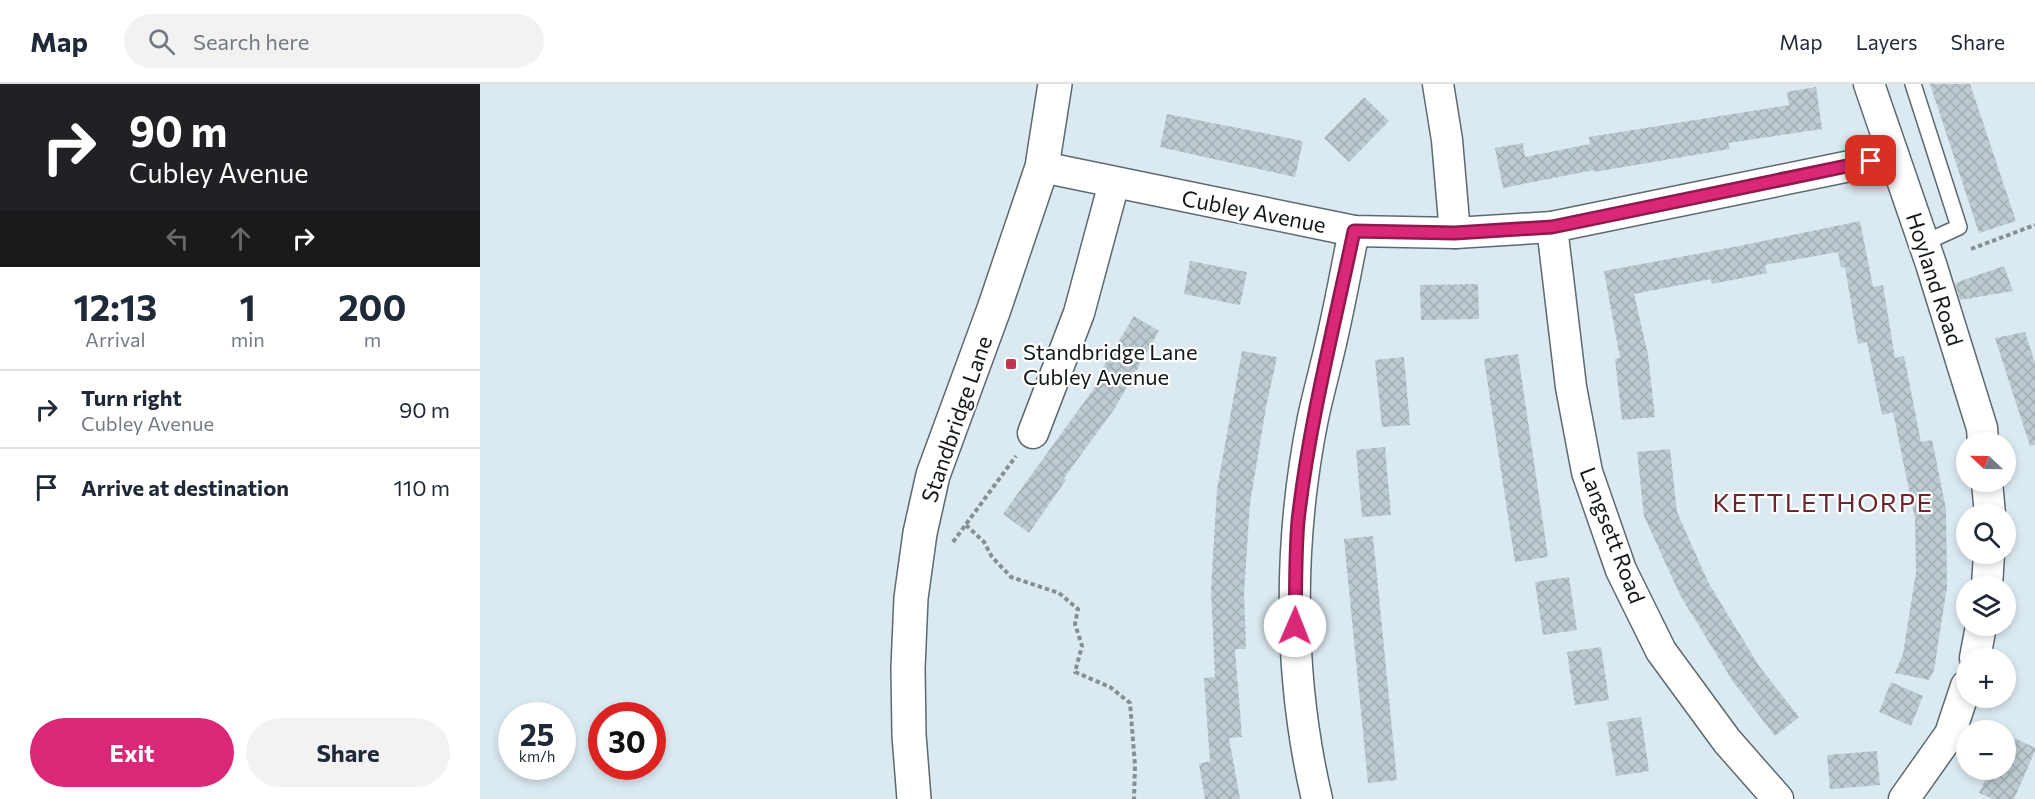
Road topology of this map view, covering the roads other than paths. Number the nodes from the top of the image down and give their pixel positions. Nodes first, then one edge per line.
1 (1055, 84) edge
2 (1438, 84) edge
3 (1869, 84) edge
4 (1913, 84) edge
5 (1894, 157) junction
6 (1042, 167) junction
7 (1114, 183) junction
8 (1552, 227) junction
9 (1354, 231) junction
10 (1455, 233) junction
11 (1928, 253) junction
12 (1982, 432) edge
13 (1034, 433) road end
14 (1959, 708) edge
15 (914, 799) edge
16 (1317, 799) edge
17 (1778, 799) edge
18 (1905, 799) edge

1 - 6 street, Standbridge Lane
2 - 10 street
3 - 5 street, Hoyland Road
4 - 11 lane
5 - 8 street, Cubley Avenue
5 - 11 street, Hoyland Road
6 - 7 street, Cubley Avenue
6 - 15 street, Standbridge Lane
7 - 9 street, Cubley Avenue
7 - 13 street
8 - 10 street, Cubley Avenue
8 - 17 street, Langsett Road
9 - 10 street, Cubley Avenue
9 - 16 street
11 - 12 street, Hoyland Road
14 - 18 street

